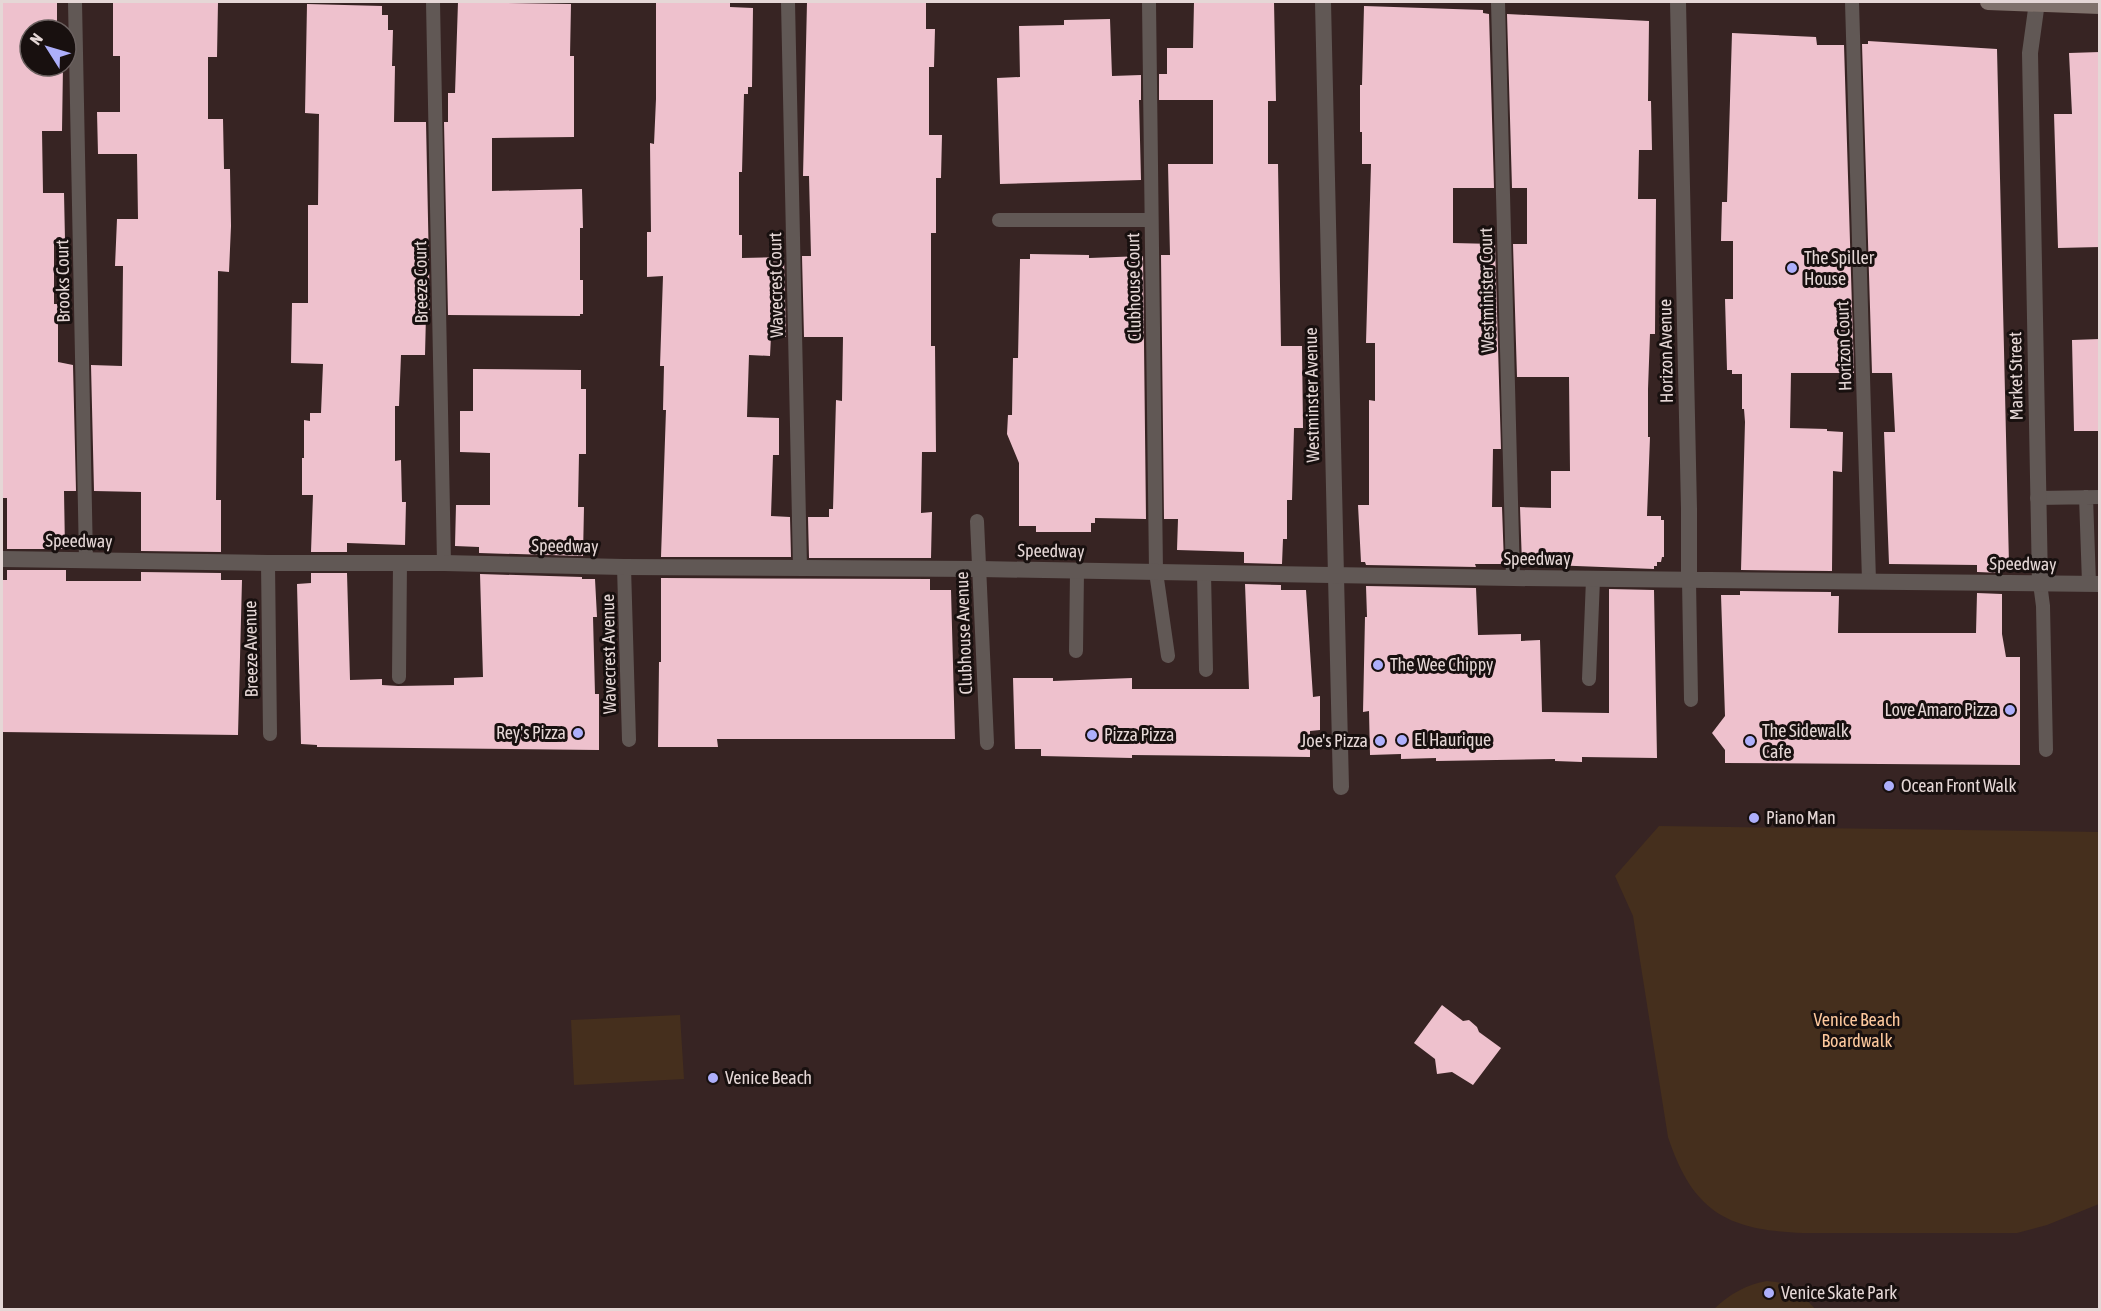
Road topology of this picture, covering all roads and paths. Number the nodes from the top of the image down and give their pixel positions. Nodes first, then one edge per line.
1 (75, 2) edge
2 (434, 2) edge
3 (788, 2) edge
4 (1149, 2) edge
5 (1323, 2) edge
6 (1498, 2) edge
7 (1678, 2) edge
8 (1852, 2) edge
9 (1988, 2) edge
10 (2037, 2) edge
11 (2100, 6) edge
12 (999, 220) dead end
13 (1150, 220) junction
14 (2093, 497) edge
15 (2037, 498) junction
16 (976, 521) dead end
17 (2, 559) edge
18 (86, 560) junction
19 (400, 562) junction
20 (268, 563) junction
21 (444, 563) junction
22 (624, 567) junction
23 (801, 568) junction
24 (980, 569) junction
25 (1077, 572) junction
26 (1156, 572) junction
27 (1204, 573) junction
28 (1336, 576) junction
29 (1513, 578) junction
30 (1593, 579) junction
31 (1689, 580) junction
32 (1869, 581) junction
33 (2040, 583) junction
34 (2094, 583) edge
35 (1076, 651) dead end
36 (1168, 656) dead end
37 (1206, 670) dead end
38 (399, 677) dead end
39 (1589, 679) dead end
40 (1691, 700) dead end
41 (270, 734) dead end
42 (629, 740) dead end
43 (987, 743) dead end
44 (2046, 750) dead end
45 (1341, 787) dead end

1 - 18 lane, Brooks Court
2 - 21 lane, Breeze Court
3 - 23 lane, Wavecrest Court
4 - 13 lane, Clubhouse Court
5 - 28 street, Westminster Avenue
6 - 29 lane, Westminister Court
7 - 31 street, Horizon Avenue
8 - 32 lane, Horizon Court
9 - 10 main road
10 - 11 main road
10 - 15 street, Market Street
12 - 13 lane
13 - 26 lane, Clubhouse Court
14 - 15 lane
14 - 34 lane
15 - 33 street, Market Street
16 - 24 lane, Clubhouse Avenue
17 - 18 street, Speedway
18 - 20 street, Speedway
19 - 20 street, Speedway
19 - 21 street, Speedway
19 - 38 lane
20 - 41 lane, Breeze Avenue
21 - 22 street, Speedway
22 - 23 street, Speedway
22 - 42 lane, Wavecrest Avenue
23 - 24 street, Speedway
24 - 25 street, Speedway
24 - 43 lane, Clubhouse Avenue
25 - 26 street, Speedway
25 - 35 lane
26 - 27 street, Speedway
26 - 36 lane, Clubhouse Court
27 - 28 street, Speedway
27 - 37 lane
28 - 29 street, Speedway
28 - 45 street, Westminster Avenue
29 - 30 street, Speedway
30 - 31 street, Speedway
30 - 39 lane
31 - 32 street, Speedway
31 - 40 lane, Horizon Avenue
32 - 33 street, Speedway
33 - 34 street, Speedway
33 - 44 lane, Market Street

